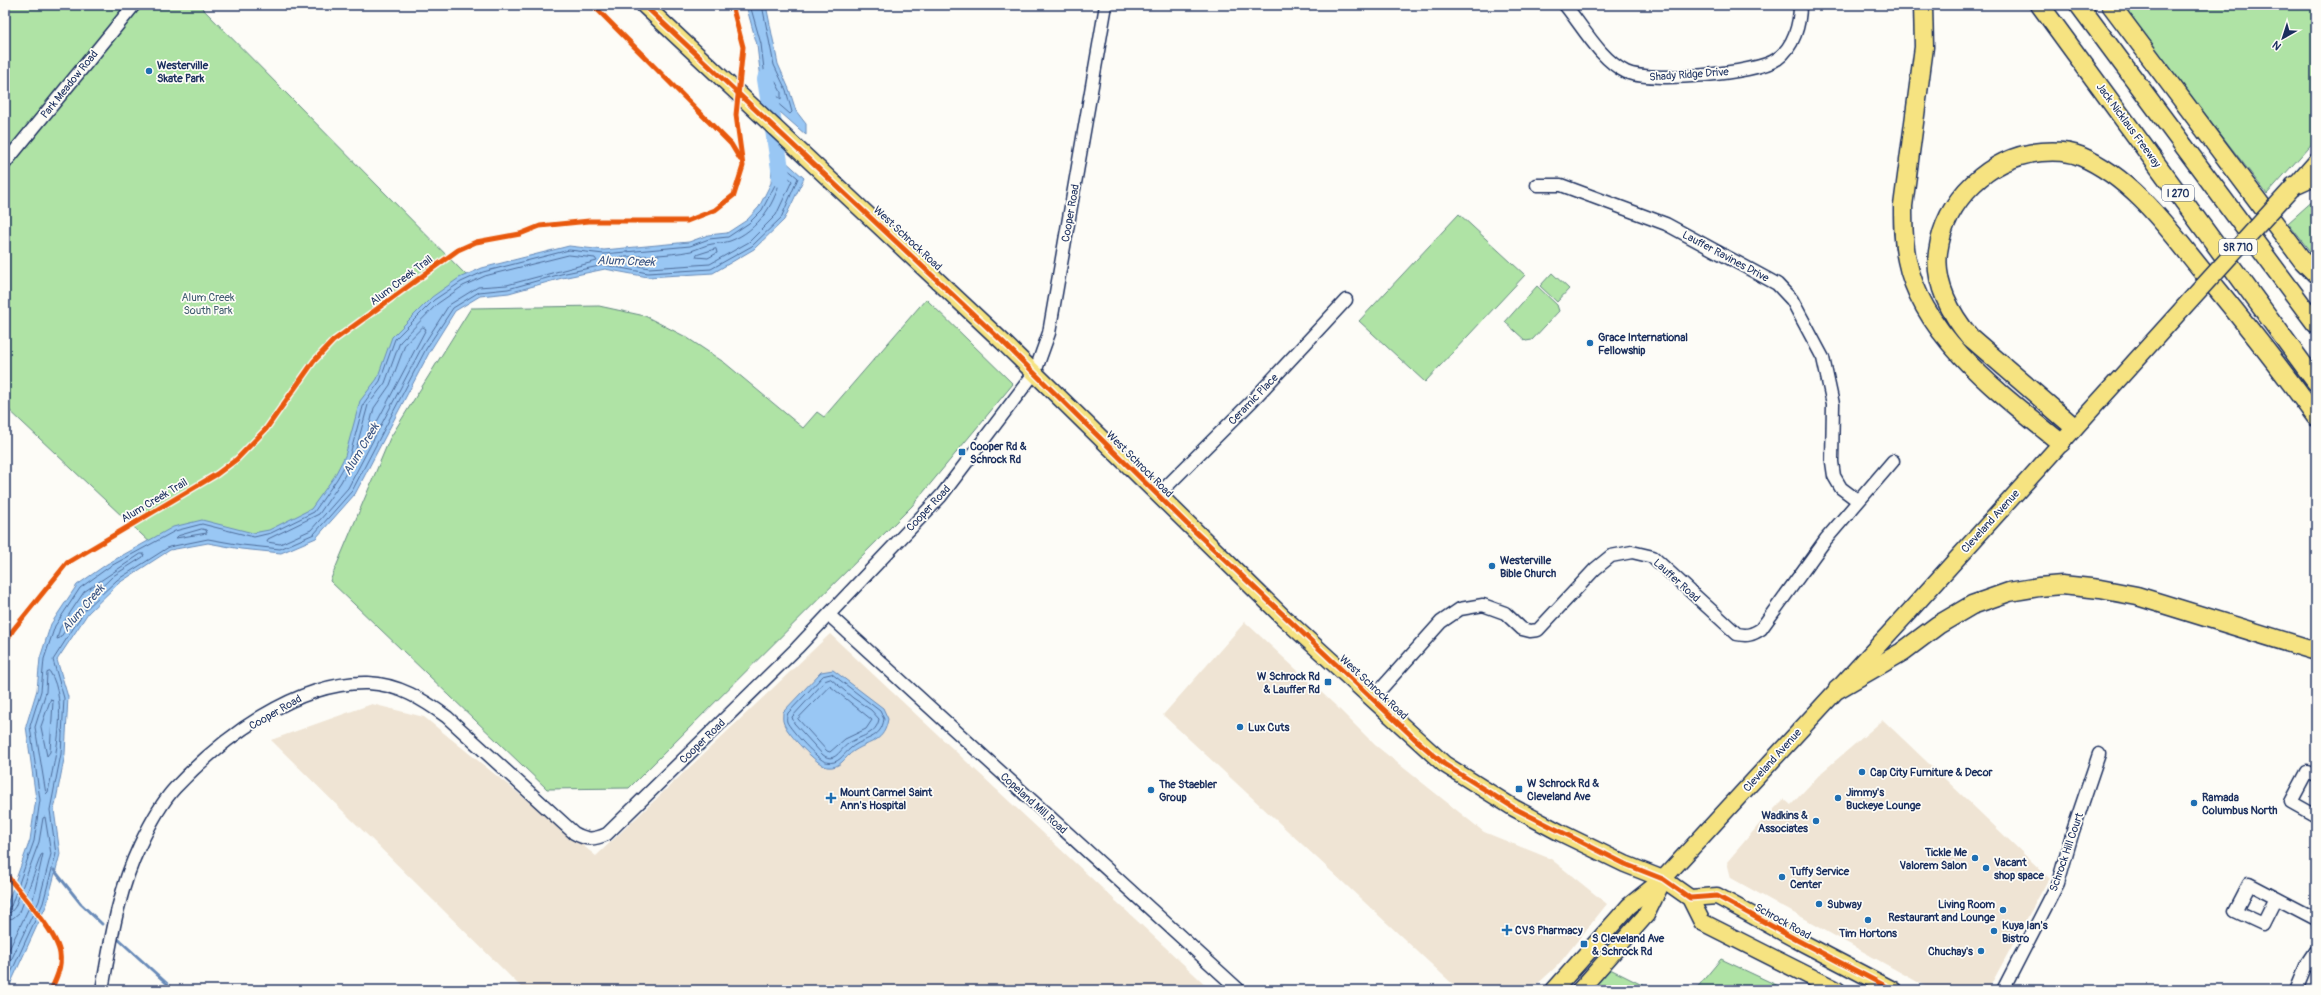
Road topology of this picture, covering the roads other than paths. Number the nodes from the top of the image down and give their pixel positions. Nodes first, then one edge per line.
1 (134, 5) edge
2 (644, 5) edge
3 (1106, 5) edge
4 (1565, 5) edge
5 (1800, 5) edge
6 (1923, 5) edge
7 (2040, 5) edge
8 (2079, 5) edge
9 (2111, 5) edge
10 (2316, 162) edge
11 (5, 163) edge
12 (2316, 176) edge
13 (1537, 184) dead end
14 (2294, 186) junction
15 (2316, 274) edge
16 (1346, 300) dead end
17 (2316, 324) edge
18 (1035, 372) junction
19 (2316, 382) edge
20 (2316, 417) edge
21 (2074, 427) junction
22 (2060, 443) junction
23 (1893, 460) dead end
24 (1158, 496) junction
25 (1857, 500) junction
26 (829, 615) junction
27 (2316, 650) edge
28 (1838, 688) junction
29 (1372, 699) junction
30 (2099, 754) dead end
31 (2316, 776) edge
32 (2316, 816) edge
33 (1664, 879) junction
34 (1690, 898) junction
35 (2276, 898) dead end
36 (2316, 919) edge
37 (2316, 951) edge
38 (102, 990) edge
39 (1239, 990) edge
40 (1554, 990) edge
41 (1580, 990) edge
42 (1837, 990) edge
43 (1893, 990) edge
44 (2004, 990) edge
45 (2296, 990) edge

1 - 11 street, Park Meadow Road
2 - 18 main road, West Schrock Road
3 - 18 street, Cooper Road
4 - 5 street, Shady Ridge Drive
6 - 22 highway
7 - 19 highway, Jack Nicklaus Freeway / I 270
8 - 17 highway, I 270
9 - 15 highway
10 - 14 main road, Cleveland Avenue / SR 710
12 - 14 highway
13 - 25 street, Lauffer Ravines Drive
14 - 21 main road, Cleveland Avenue / SR 710, bridge
16 - 24 street, Ceramic Place
18 - 24 main road, West Schrock Road
18 - 26 street, Cooper Road
20 - 21 highway
21 - 22 main road, Cleveland Avenue / SR 710
22 - 28 main road, Cleveland Avenue / SR 710
23 - 25 street, Lauffer Road
24 - 29 main road, West Schrock Road
25 - 29 street, Lauffer Road
26 - 38 street, Cooper Road
26 - 39 street, Copeland Mill Road
27 - 28 highway
28 - 33 main road, Cleveland Avenue / SR 710
29 - 33 main road, West Schrock Road
30 - 44 street, Schrock Hill Court
31 - 32 street
33 - 34 main road
33 - 40 main road
33 - 41 main road
34 - 42 main road
34 - 43 main road, Schrock Road
35 - 36 street
37 - 45 street

